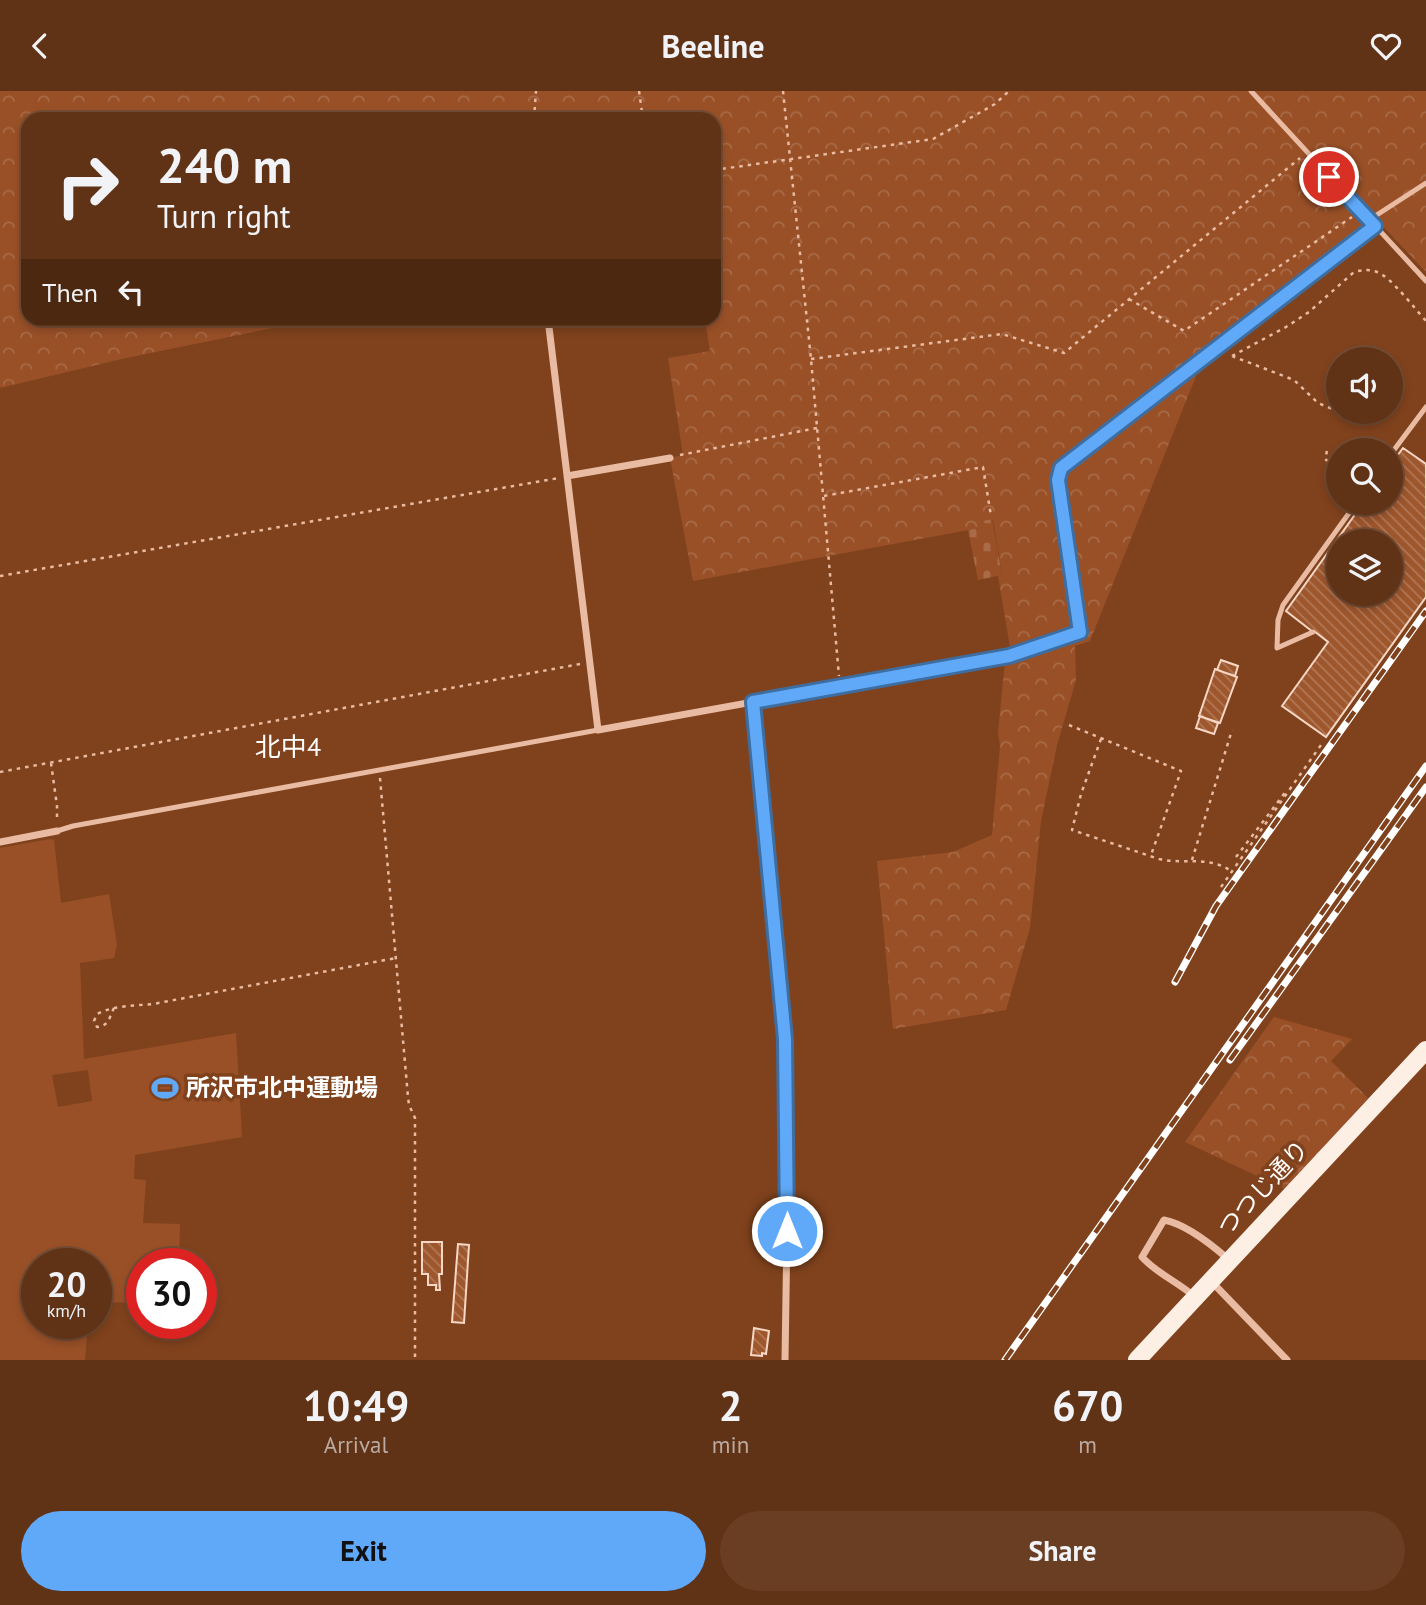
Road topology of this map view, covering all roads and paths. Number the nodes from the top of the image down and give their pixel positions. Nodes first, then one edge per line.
1 (536, 91) edge
2 (639, 91) edge
3 (783, 91) edge
4 (1009, 91) edge
5 (1251, 91) edge
6 (534, 112) edge
7 (642, 112) edge
8 (1307, 153) junction
9 (790, 159) junction
10 (721, 169) edge
11 (1426, 183) edge
12 (1361, 211) junction
13 (1369, 220) junction
14 (1375, 226) junction
15 (1426, 281) edge
16 (1129, 299) junction
17 (1426, 321) edge
18 (549, 326) edge
19 (811, 359) junction
20 (1326, 406) edge
21 (1426, 407) edge
22 (817, 428) junction
23 (1403, 438) edge
24 (670, 457) joint
25 (567, 476) junction
26 (824, 496) junction
27 (1348, 515) edge
28 (991, 516) dead end
29 (0, 576) edge
30 (1313, 632) dead end
31 (1009, 656) joint
32 (590, 662) junction
33 (840, 687) junction
34 (753, 702) junction
35 (1069, 725) dead end
36 (598, 730) junction
37 (1232, 730) dead end
38 (1101, 739) junction
39 (51, 763) junction
40 (379, 771) junction
41 (0, 772) edge
42 (57, 831) junction
43 (0, 842) edge
44 (1150, 856) junction
45 (1236, 857) dead end
46 (1192, 862) junction
47 (1231, 871) junction
48 (1221, 887) dead end
49 (396, 958) junction
50 (114, 1008) junction
51 (1426, 1050) edge
52 (1229, 1260) junction
53 (1210, 1280) junction
54 (1195, 1297) junction
55 (415, 1360) edge
56 (785, 1360) edge
57 (1136, 1360) edge
58 (1287, 1360) edge

1 - 6 path
2 - 7 path
3 - 9 path
4 - 9 path
5 - 8 lane
8 - 12 lane
8 - 16 path
9 - 10 path
9 - 19 path
11 - 13 lane
12 - 13 lane
12 - 16 path
13 - 14 lane
14 - 15 lane
14 - 31 lane
16 - 19 path
17 - 20 path
18 - 25 street
19 - 22 path
21 - 23 lane
22 - 24 path
22 - 26 path
24 - 25 street
25 - 29 path
25 - 32 street
26 - 28 path
26 - 33 path
27 - 30 lane
31 - 33 street
32 - 36 street
32 - 39 path
33 - 34 street
34 - 36 street
34 - 56 street
35 - 38 path
36 - 40 lane
37 - 46 path
38 - 44 path
38 - 44 path
39 - 41 path
39 - 42 path
40 - 42 lane
40 - 49 path
42 - 43 street
44 - 46 path
45 - 47 path
46 - 47 path
47 - 48 path
49 - 50 path
49 - 55 path
50 - 50 path
51 - 52 main road, つつじ通り
52 - 53 main road, つつじ通り
52 - 54 street
53 - 54 main road, つつじ通り
53 - 58 street
54 - 57 main road, つつじ通り

